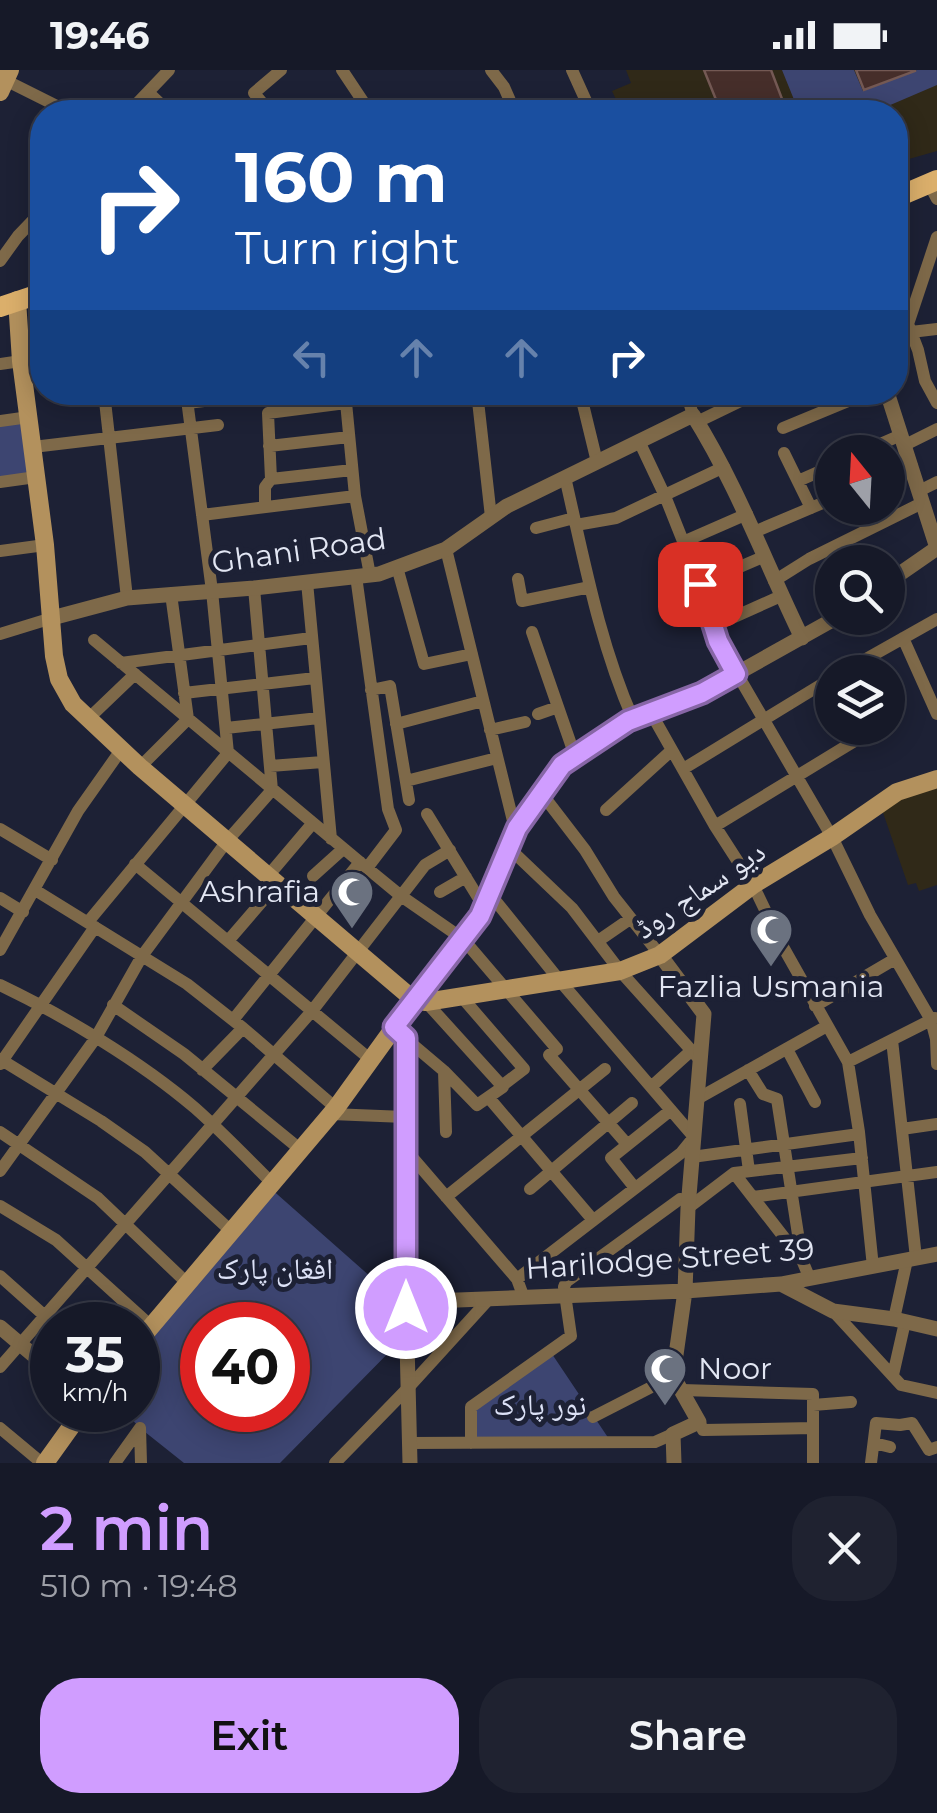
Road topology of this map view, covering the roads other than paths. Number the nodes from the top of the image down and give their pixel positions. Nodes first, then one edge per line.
1 (169, 70) edge
2 (281, 70) edge
3 (342, 70) edge
4 (491, 70) edge
5 (572, 70) edge
6 (5, 81) edge
7 (148, 92) junction
8 (45, 100) edge
9 (140, 100) edge
10 (156, 100) edge
11 (260, 100) edge
12 (362, 100) edge
13 (510, 100) edge
14 (586, 100) edge
15 (908, 182) edge
16 (935, 183) edge
17 (908, 193) edge
18 (30, 224) edge
19 (937, 237) edge
20 (0, 262) edge
21 (30, 287) edge
22 (6, 300) edge
23 (937, 328) edge
24 (911, 332) junction
25 (21, 361) junction
26 (0, 364) edge
27 (931, 380) edge
28 (937, 403) edge
29 (105, 405) edge
30 (188, 405) edge
31 (305, 405) edge
32 (346, 405) edge
33 (483, 405) edge
34 (583, 405) edge
35 (690, 405) edge
36 (728, 405) edge
37 (839, 405) edge
38 (891, 405) edge
39 (28, 417) junction
40 (695, 419) junction
41 (0, 420) edge
42 (218, 424) dead end
43 (190, 428) junction
44 (783, 428) dead end
45 (937, 429) edge
46 (901, 435) edge
47 (349, 437) junction
48 (108, 438) junction
49 (905, 439) edge
50 (639, 441) junction
51 (269, 446) junction
52 (905, 446) edge
53 (32, 448) junction
54 (784, 453) dead end
55 (597, 462) junction
56 (912, 466) junction
57 (724, 468) junction
58 (905, 469) edge
59 (352, 470) junction
60 (815, 474) edge
61 (36, 477) junction
62 (565, 477) junction
63 (271, 479) junction
64 (798, 481) junction
65 (0, 482) edge
66 (937, 482) edge
67 (355, 496) junction
68 (665, 496) junction
69 (920, 497) junction
70 (815, 506) edge
71 (265, 507) junction
72 (811, 508) junction
73 (747, 514) junction
74 (202, 515) junction
75 (491, 517) junction
76 (575, 522) junction
77 (536, 528) dead end
78 (754, 532) junction
79 (683, 542) junction
80 (45, 545) junction
81 (937, 548) edge
82 (446, 549) junction
83 (0, 551) edge
84 (764, 556) junction
85 (397, 568) junction
86 (905, 570) edge
87 (363, 576) junction
88 (518, 579) dead end
89 (306, 582) junction
90 (700, 584) junction
91 (590, 587) junction
92 (254, 588) junction
93 (778, 588) junction
94 (212, 591) junction
95 (171, 594) junction
96 (127, 598) junction
97 (52, 618) junction
98 (937, 620) edge
99 (714, 626) junction
100 (815, 630) edge
101 (532, 632) dead end
102 (0, 634) edge
103 (311, 638) junction
104 (802, 638) junction
105 (903, 638) junction
106 (94, 640) dead end
107 (259, 644) junction
108 (218, 650) junction
109 (179, 654) junction
110 (472, 654) junction
111 (873, 655) edge
112 (121, 663) junction
113 (135, 674) junction
114 (736, 674) junction
115 (315, 678) junction
116 (264, 684) junction
117 (222, 688) junction
118 (815, 689) edge
119 (371, 690) junction
120 (184, 693) junction
121 (483, 701) junction
122 (558, 707) junction
123 (651, 712) junction
124 (538, 714) dead end
125 (937, 714) edge
126 (88, 718) junction
127 (319, 718) junction
128 (188, 719) junction
129 (633, 719) junction
130 (764, 721) junction
131 (525, 722) dead end
132 (266, 723) junction
133 (396, 724) junction
134 (226, 728) junction
135 (490, 730) junction
136 (848, 745) edge
137 (121, 750) junction
138 (672, 750) junction
139 (228, 753) junction
140 (575, 756) junction
141 (497, 758) junction
142 (323, 762) junction
143 (270, 766) junction
144 (140, 767) junction
145 (683, 769) junction
146 (797, 776) junction
147 (937, 779) edge
148 (406, 781) junction
149 (272, 790) junction
150 (542, 794) junction
151 (409, 800) dead end
152 (184, 804) junction
153 (606, 810) dead end
154 (426, 814) dead end
155 (312, 824) junction
156 (715, 826) junction
157 (0, 829) edge
158 (832, 837) junction
159 (331, 839) junction
160 (227, 841) junction
161 (512, 841) junction
162 (343, 849) junction
163 (450, 850) junction
164 (52, 860) junction
165 (135, 864) junction
166 (363, 866) junction
167 (313, 876) dead end
168 (466, 877) junction
169 (272, 880) junction
170 (753, 885) junction
171 (35, 890) junction
172 (440, 892) dead end
173 (401, 896) junction
174 (0, 898) edge
175 (487, 901) junction
176 (181, 902) junction
177 (23, 912) junction
178 (315, 916) junction
179 (630, 919) junction
180 (92, 924) junction
181 (463, 939) junction
182 (598, 941) junction
183 (228, 942) junction
184 (0, 950) edge
185 (359, 952) junction
186 (660, 954) junction
187 (142, 956) junction
188 (895, 959) junction
189 (620, 972) junction
190 (268, 975) junction
191 (560, 980) junction
192 (0, 986) edge
193 (508, 990) junction
194 (460, 995) junction
195 (420, 1001) junction
196 (114, 1004) junction
197 (42, 1005) junction
198 (815, 1006) junction
199 (312, 1011) junction
200 (934, 1019) edge
201 (238, 1024) junction
202 (827, 1026) junction
203 (400, 1033) junction
204 (95, 1038) junction
205 (892, 1040) junction
206 (787, 1049) junction
207 (936, 1049) edge
208 (274, 1054) junction
209 (696, 1055) junction
210 (372, 1060) junction
211 (1, 1061) edge
212 (848, 1062) junction
213 (937, 1064) edge
214 (605, 1068) dead end
215 (202, 1070) junction
216 (748, 1070) junction
217 (444, 1071) junction
218 (503, 1086) junction
219 (651, 1087) junction
220 (579, 1090) junction
221 (55, 1092) junction
222 (236, 1098) junction
223 (489, 1098) junction
224 (697, 1099) junction
225 (816, 1102) dead end
226 (632, 1104) dead end
227 (740, 1104) dead end
228 (671, 1110) junction
229 (334, 1111) junction
230 (405, 1117) junction
231 (609, 1124) junction
232 (937, 1124) edge
233 (212, 1125) junction
234 (902, 1129) junction
235 (0, 1132) edge
236 (446, 1132) dead end
237 (860, 1134) junction
238 (522, 1136) junction
239 (694, 1137) junction
240 (18, 1144) junction
241 (626, 1144) junction
242 (784, 1145) junction
243 (405, 1149) junction
244 (301, 1150) junction
245 (746, 1150) junction
246 (692, 1158) junction
247 (862, 1158) junction
248 (788, 1166) junction
249 (551, 1171) junction
250 (749, 1171) junction
251 (0, 1172) edge
252 (937, 1172) edge
253 (734, 1173) junction
254 (169, 1174) junction
255 (907, 1176) junction
256 (864, 1182) junction
257 (272, 1183) junction
258 (635, 1188) junction
259 (530, 1189) dead end
260 (792, 1192) junction
261 (446, 1196) junction
262 (753, 1198) junction
263 (688, 1204) junction
264 (0, 1206) edge
265 (593, 1220) junction
266 (126, 1224) junction
267 (231, 1231) junction
268 (937, 1254) edge
269 (911, 1259) junction
270 (802, 1260) junction
271 (88, 1268) junction
272 (873, 1268) junction
273 (0, 1276) edge
274 (517, 1278) junction
275 (810, 1279) junction
276 (187, 1283) junction
277 (781, 1284) junction
278 (684, 1291) junction
279 (566, 1295) junction
280 (524, 1298) junction
281 (488, 1299) junction
282 (64, 1302) edge
283 (125, 1302) edge
284 (406, 1302) junction
285 (30, 1303) edge
286 (833, 1311) junction
287 (160, 1315) edge
288 (900, 1321) junction
289 (0, 1326) edge
290 (937, 1329) edge
291 (30, 1336) edge
292 (20, 1344) junction
293 (30, 1352) edge
294 (0, 1367) edge
295 (892, 1375) junction
296 (678, 1383) junction
297 (408, 1388) junction
298 (937, 1393) edge
299 (851, 1402) dead end
300 (813, 1405) junction
301 (593, 1417) dead end
302 (699, 1422) junction
303 (0, 1428) edge
304 (813, 1428) junction
305 (67, 1432) edge
306 (673, 1434) junction
307 (471, 1443) junction
308 (410, 1444) junction
309 (874, 1444) junction
310 (890, 1447) dead end
311 (937, 1447) edge
312 (44, 1463) edge
313 (115, 1463) edge
314 (142, 1463) edge
315 (335, 1463) edge
316 (410, 1463) edge
317 (674, 1463) edge
318 (814, 1463) edge
319 (871, 1463) edge

1 - 7 street
2 - 11 street
3 - 12 street
4 - 13 street
5 - 14 street
6 - 8 street
7 - 9 street
7 - 10 street
15 - 16 main road
16 - 17 main road
18 - 20 street
19 - 24 street
21 - 22 main road
22 - 25 main road
23 - 24 street
24 - 27 street
25 - 26 street
25 - 39 main road
27 - 28 street
29 - 48 street
30 - 43 street
31 - 51 street
32 - 47 street
33 - 75 street
34 - 55 street
35 - 40 street
36 - 40 street
37 - 44 street
38 - 46 street
39 - 41 street
39 - 53 main road
40 - 50 street, Ghani Road
40 - 57 street
42 - 43 street
43 - 48 street
43 - 74 street
45 - 49 street
47 - 51 street
47 - 59 street
48 - 53 street
48 - 96 street
50 - 55 street, Ghani Road
50 - 68 street
51 - 63 street
52 - 56 street
53 - 61 main road
54 - 64 street
55 - 62 street, Ghani Road
56 - 58 street
56 - 69 street
57 - 68 street
57 - 73 street
59 - 63 street
59 - 67 street
60 - 64 street
61 - 65 street
61 - 80 main road
62 - 75 street, Ghani Road
62 - 76 street
63 - 71 street
64 - 72 street
66 - 69 street
67 - 71 street
67 - 87 street
68 - 76 street
68 - 79 street
69 - 81 street
69 - 93 street
70 - 72 street
71 - 74 street
72 - 78 street
73 - 78 street
73 - 79 street
74 - 94 street
75 - 82 street, Ghani Road
76 - 77 street
76 - 91 street
78 - 84 street
79 - 90 street
80 - 83 street
80 - 97 main road
81 - 86 street
82 - 85 street, Ghani Road
82 - 110 street
84 - 90 street
84 - 93 street
85 - 87 street, Ghani Road
85 - 110 street
87 - 89 street, Ghani Road
87 - 119 street
88 - 91 street
89 - 92 street, Ghani Road
89 - 103 street
90 - 99 street
91 - 129 street
92 - 94 street, Ghani Road
92 - 107 street
93 - 99 street
93 - 104 street
94 - 95 street, Ghani Road
94 - 108 street
95 - 96 street, Ghani Road
95 - 109 street
96 - 97 street, Ghani Road
97 - 102 street, Ghani Road
97 - 126 main road
98 - 105 street
99 - 114 street
100 - 104 street
101 - 122 street
103 - 107 street
103 - 115 street
104 - 114 street
105 - 111 street
105 - 125 street
106 - 112 street
107 - 108 street
107 - 116 street
108 - 109 street
108 - 117 street
109 - 112 street
109 - 120 street
110 - 121 street
112 - 113 street
113 - 126 street
113 - 128 street
114 - 123 street
114 - 130 street
115 - 116 street
115 - 127 street
116 - 117 street
116 - 132 street
117 - 120 street
117 - 134 street
118 - 130 street
119 - 133 street
119 - 166 street
120 - 128 street
121 - 133 street
121 - 135 street
122 - 124 street
122 - 140 street
123 - 129 street
123 - 138 street
126 - 137 main road
127 - 132 street
127 - 142 street
128 - 139 street
128 - 144 street
129 - 140 street
130 - 145 street
130 - 146 street
131 - 135 street
132 - 134 street
132 - 143 street
133 - 148 street
134 - 139 street
135 - 141 street
136 - 146 street
137 - 144 main road
137 - 164 street
138 - 145 street
138 - 153 street
139 - 149 street
139 - 152 street
140 - 150 street
141 - 148 street
141 - 161 street
142 - 143 street
142 - 159 street
143 - 149 street
144 - 152 main road
145 - 156 street
146 - 156 street
146 - 158 street
147 - 158 main road, دیو سماج روڈ
148 - 151 street
149 - 155 street
149 - 160 street
150 - 161 street
150 - 179 street
152 - 160 main road
152 - 165 street
154 - 163 street
155 - 159 street
155 - 169 street
156 - 170 street
157 - 164 street
158 - 170 main road, دیو سماج روڈ
158 - 188 street
159 - 162 street
160 - 169 main road
160 - 176 street
161 - 175 street
161 - 182 street
162 - 166 street
162 - 167 street
163 - 168 street
163 - 173 street
164 - 171 street
165 - 176 street
165 - 180 street
166 - 173 street
166 - 178 street
168 - 172 street
168 - 175 street
169 - 178 main road
169 - 183 street
170 - 186 main road, دیو سماج روڈ
170 - 198 street
171 - 177 street
171 - 180 street
173 - 181 street
173 - 185 street
174 - 177 street
175 - 181 street
175 - 191 street
176 - 183 street
176 - 187 street
177 - 184 street
178 - 185 main road
178 - 190 street
179 - 182 street
179 - 186 street
180 - 187 street
180 - 197 street
181 - 193 street
181 - 195 street
182 - 189 street
183 - 190 street
185 - 195 main road
185 - 199 street
186 - 189 main road, دیو سماج روڈ
186 - 209 street
187 - 196 street
187 - 201 street
188 - 198 street
188 - 200 street
189 - 191 main road, دیو سماج روڈ
189 - 209 street
190 - 199 street
190 - 201 street
191 - 193 main road, دیو سماج روڈ
191 - 219 street
192 - 197 street
193 - 194 main road, دیو سماج روڈ
193 - 220 street
194 - 195 main road, دیو سماج روڈ
194 - 218 street
195 - 203 main road
195 - 218 street
196 - 204 street
196 - 215 street
197 - 204 street
197 - 211 street
198 - 202 street
199 - 208 street
199 - 210 street
200 - 205 street
200 - 207 street
201 - 208 street
201 - 215 street
202 - 206 street
202 - 212 street
203 - 210 main road
203 - 217 street
203 - 230 street
204 - 221 street
204 - 233 street
205 - 212 street
205 - 234 street
206 - 216 street
206 - 225 street
207 - 213 street
208 - 222 street
208 - 229 street
209 - 219 street
209 - 224 street
210 - 229 main road
211 - 221 street
212 - 237 street
214 - 220 street
215 - 222 street
216 - 224 street
216 - 242 street
217 - 223 street
217 - 236 street
218 - 223 street
219 - 228 street
220 - 231 street
220 - 238 street
221 - 240 street
221 - 254 street
222 - 233 street
222 - 244 street
223 - 238 street
224 - 239 street
226 - 231 street
227 - 245 street
228 - 239 street
228 - 241 street
229 - 230 street
229 - 244 main road
230 - 243 street
231 - 241 street
231 - 249 street
232 - 234 street
233 - 254 street
233 - 257 street
234 - 255 street
235 - 240 street
237 - 242 street
237 - 247 street
238 - 249 street
238 - 261 street
239 - 246 street
239 - 258 street
240 - 251 street
240 - 266 street
241 - 258 street
242 - 245 street
242 - 248 street
243 - 261 street
243 - 284 street
244 - 257 main road
245 - 246 street
245 - 250 street
246 - 263 street
247 - 248 street
247 - 256 street
248 - 250 street
248 - 260 street
249 - 259 street
249 - 265 street
250 - 253 street
252 - 255 street
253 - 262 street
253 - 263 street
254 - 266 street
254 - 267 street
255 - 256 street
255 - 269 street
256 - 260 street
256 - 272 street
257 - 267 main road
258 - 265 street
260 - 262 street
260 - 270 street
261 - 274 street
262 - 270 street
263 - 278 street
263 - 279 street
264 - 271 street
265 - 274 street
266 - 271 street
266 - 276 street
267 - 276 main road
268 - 269 street, Harilodge Street 39
269 - 272 street, Harilodge Street 39
269 - 288 street
270 - 275 street
271 - 282 street
271 - 283 street
272 - 275 street, Harilodge Street 39
273 - 285 street
274 - 280 street
275 - 277 street, Harilodge Street 39
276 - 287 main road
277 - 278 street, Harilodge Street 39
277 - 286 street
278 - 279 street, Harilodge Street 39
278 - 296 street
279 - 280 street, Harilodge Street 39
279 - 307 street
280 - 281 street, Harilodge Street 39
281 - 284 street, Harilodge Street 39
281 - 297 street
284 - 297 street
286 - 288 street
286 - 295 street
288 - 290 street
288 - 295 street
289 - 292 street
291 - 292 street
292 - 293 street
292 - 294 street
295 - 298 street
296 - 300 street
296 - 301 street
296 - 302 street
297 - 308 street
297 - 315 street
299 - 300 street
300 - 304 street
302 - 304 street
302 - 306 street
303 - 312 street
304 - 318 street
305 - 312 main road
306 - 307 street
306 - 317 street
307 - 308 street
308 - 316 street
309 - 310 street
309 - 311 street
309 - 319 street
313 - 314 street

